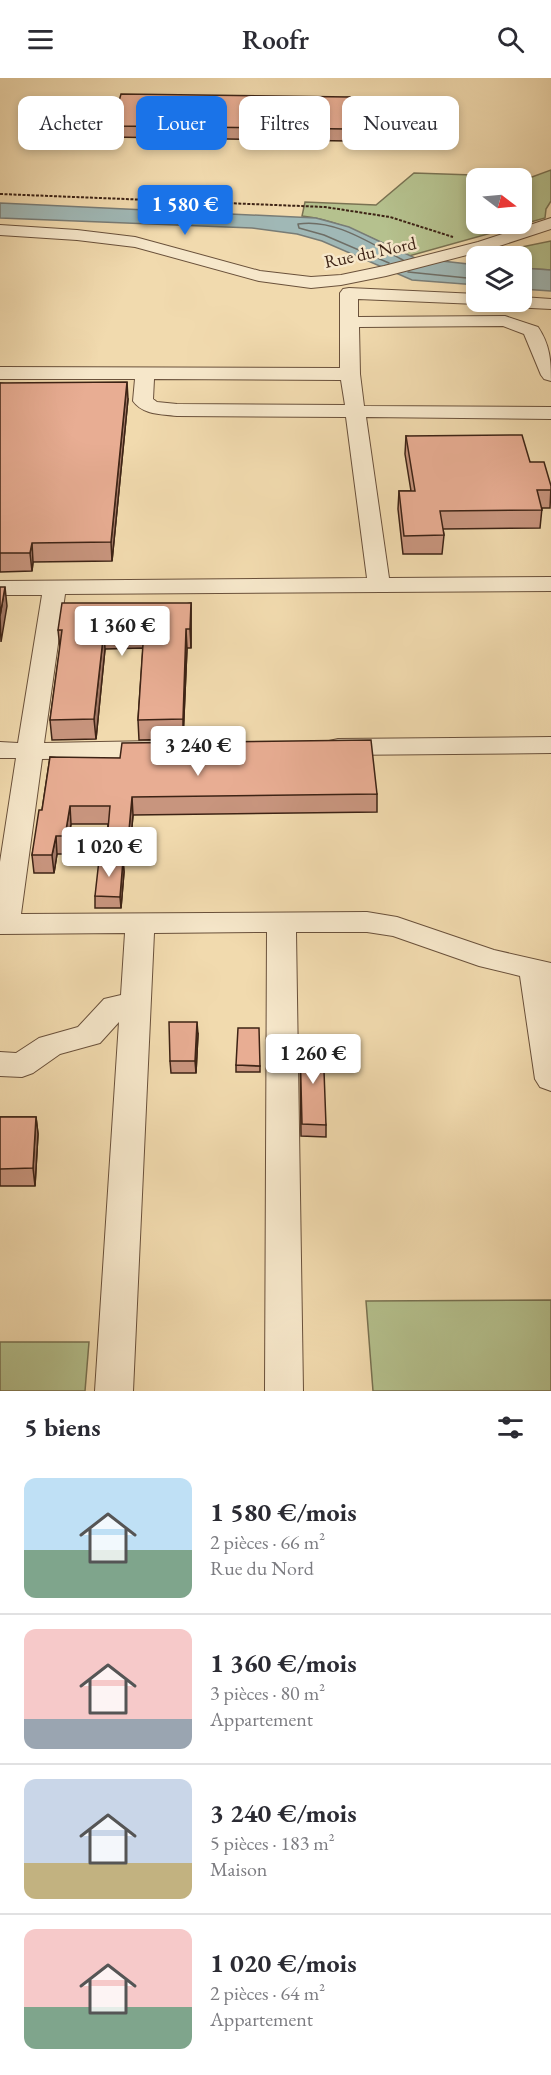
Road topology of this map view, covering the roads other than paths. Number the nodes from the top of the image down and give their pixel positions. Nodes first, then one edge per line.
1 (551, 223) edge
2 (0, 230) edge
3 (551, 235) edge
4 (479, 246) edge
5 (489, 246) edge
6 (466, 250) edge
7 (325, 282) junction
8 (349, 293) junction
9 (466, 298) edge
10 (532, 303) edge
11 (551, 304) edge
12 (350, 322) junction
13 (0, 373) edge
14 (145, 373) junction
15 (350, 374) junction
16 (551, 375) edge
17 (356, 412) junction
18 (551, 413) edge
19 (551, 584) edge
20 (379, 585) junction
21 (55, 587) junction
22 (0, 588) edge
23 (551, 745) edge
24 (315, 747) edge
25 (184, 749) edge
26 (0, 750) edge
27 (30, 751) junction
28 (281, 922) junction
29 (140, 923) junction
30 (2, 924) edge
31 (543, 971) edge
32 (136, 1003) junction
33 (0, 1064) edge
34 (551, 1079) edge
35 (114, 1391) edge
36 (284, 1391) edge

1 - 4 street, Rue du Nord
2 - 7 street, Rue du Nord
3 - 5 street, Rue du Nord
6 - 7 street, Rue du Nord
7 - 8 street
8 - 9 street
8 - 12 street
10 - 11 street
12 - 15 street
12 - 16 street
13 - 14 street
14 - 15 street
14 - 17 street
15 - 17 street
17 - 18 street
17 - 20 street
19 - 20 street
20 - 21 street
21 - 22 street
21 - 27 street
23 - 24 street
25 - 27 street
26 - 27 street
27 - 30 street
28 - 29 street
28 - 31 street
28 - 36 street
29 - 30 street
29 - 32 street
31 - 34 street
32 - 33 street
32 - 35 street

